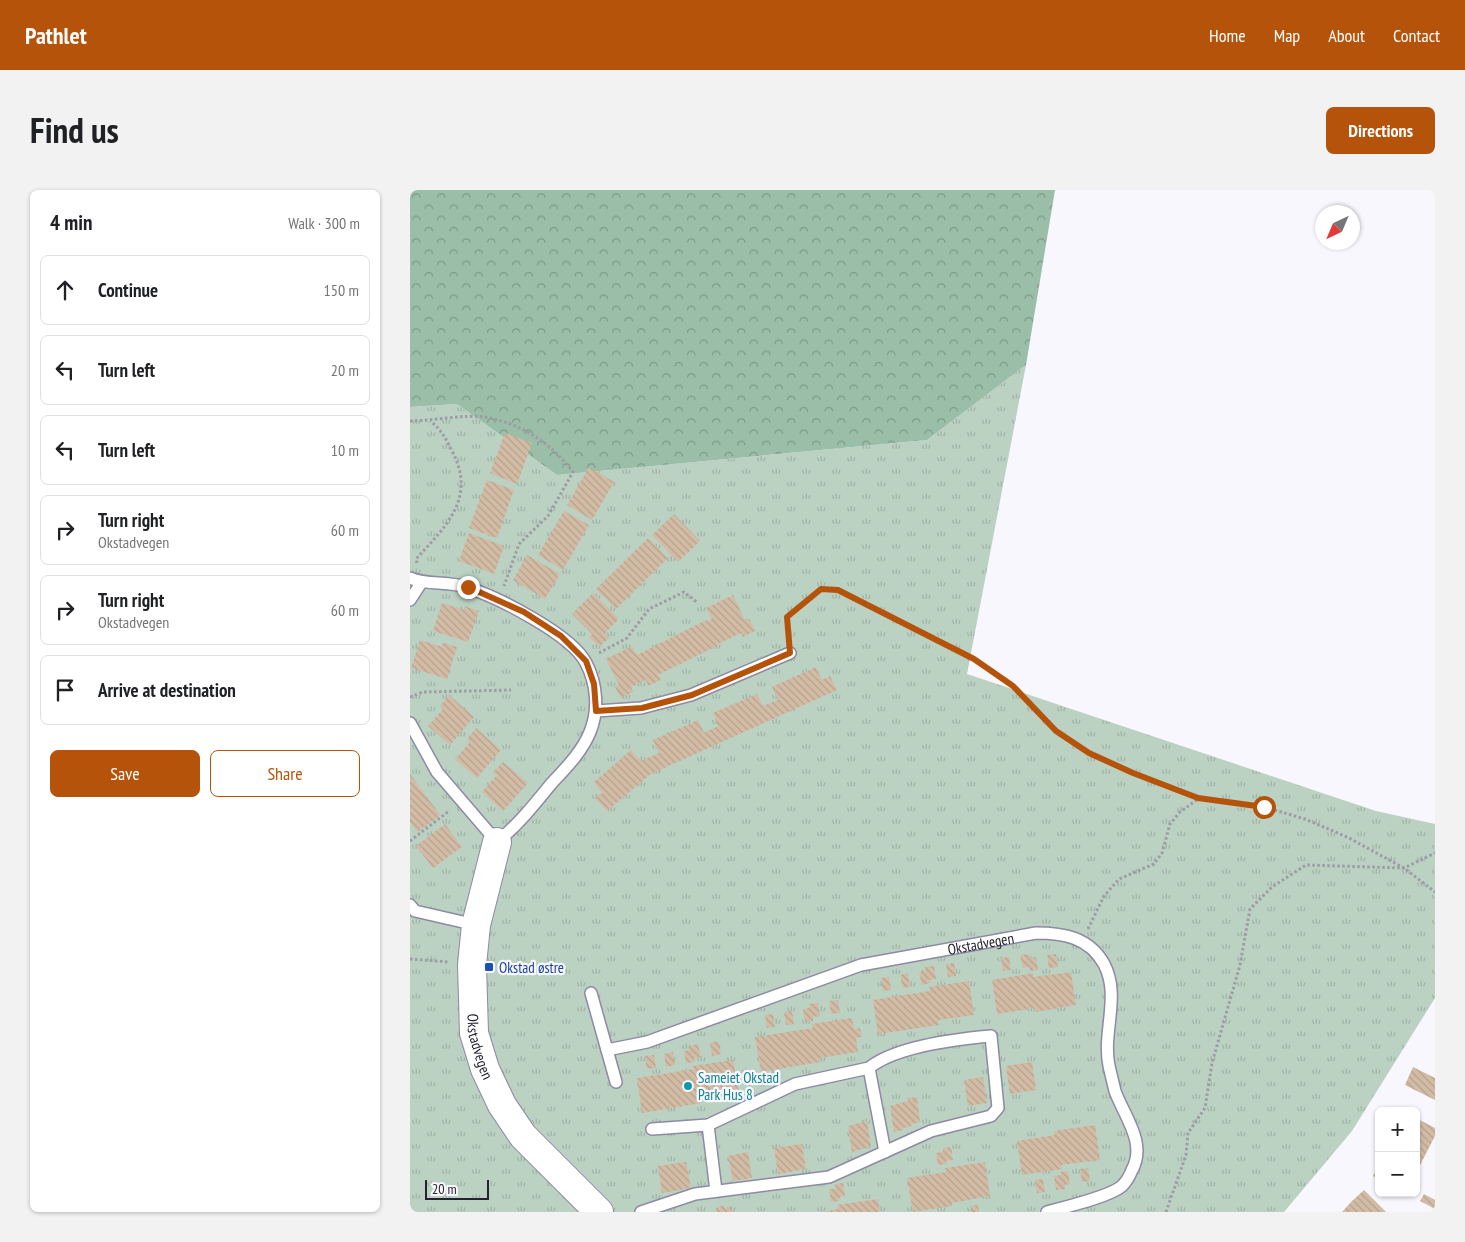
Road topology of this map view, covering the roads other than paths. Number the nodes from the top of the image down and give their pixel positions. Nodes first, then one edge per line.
1 (415, 581) edge
2 (410, 600) edge
3 (790, 653) road end
4 (596, 711) junction
5 (410, 723) edge
6 (497, 842) junction
7 (410, 905) edge
8 (476, 925) junction
9 (591, 993) dead end
10 (607, 1050) junction
11 (869, 1068) junction
12 (616, 1082) dead end
13 (708, 1125) junction
14 (652, 1129) dead end
15 (885, 1152) junction
16 (716, 1191) junction
17 (599, 1212) edge
18 (641, 1212) edge
19 (1047, 1212) edge

1 - 2 lane
1 - 4 lane
3 - 4 lane
4 - 6 lane
5 - 6 lane
6 - 8 street, Okstadvegen
7 - 8 lane
8 - 17 street, Okstadvegen
9 - 10 lane
10 - 12 lane
10 - 19 lane, Okstadvegen
11 - 13 lane
11 - 15 lane
11 - 15 lane
13 - 14 lane
13 - 16 lane
15 - 16 lane
16 - 18 lane

